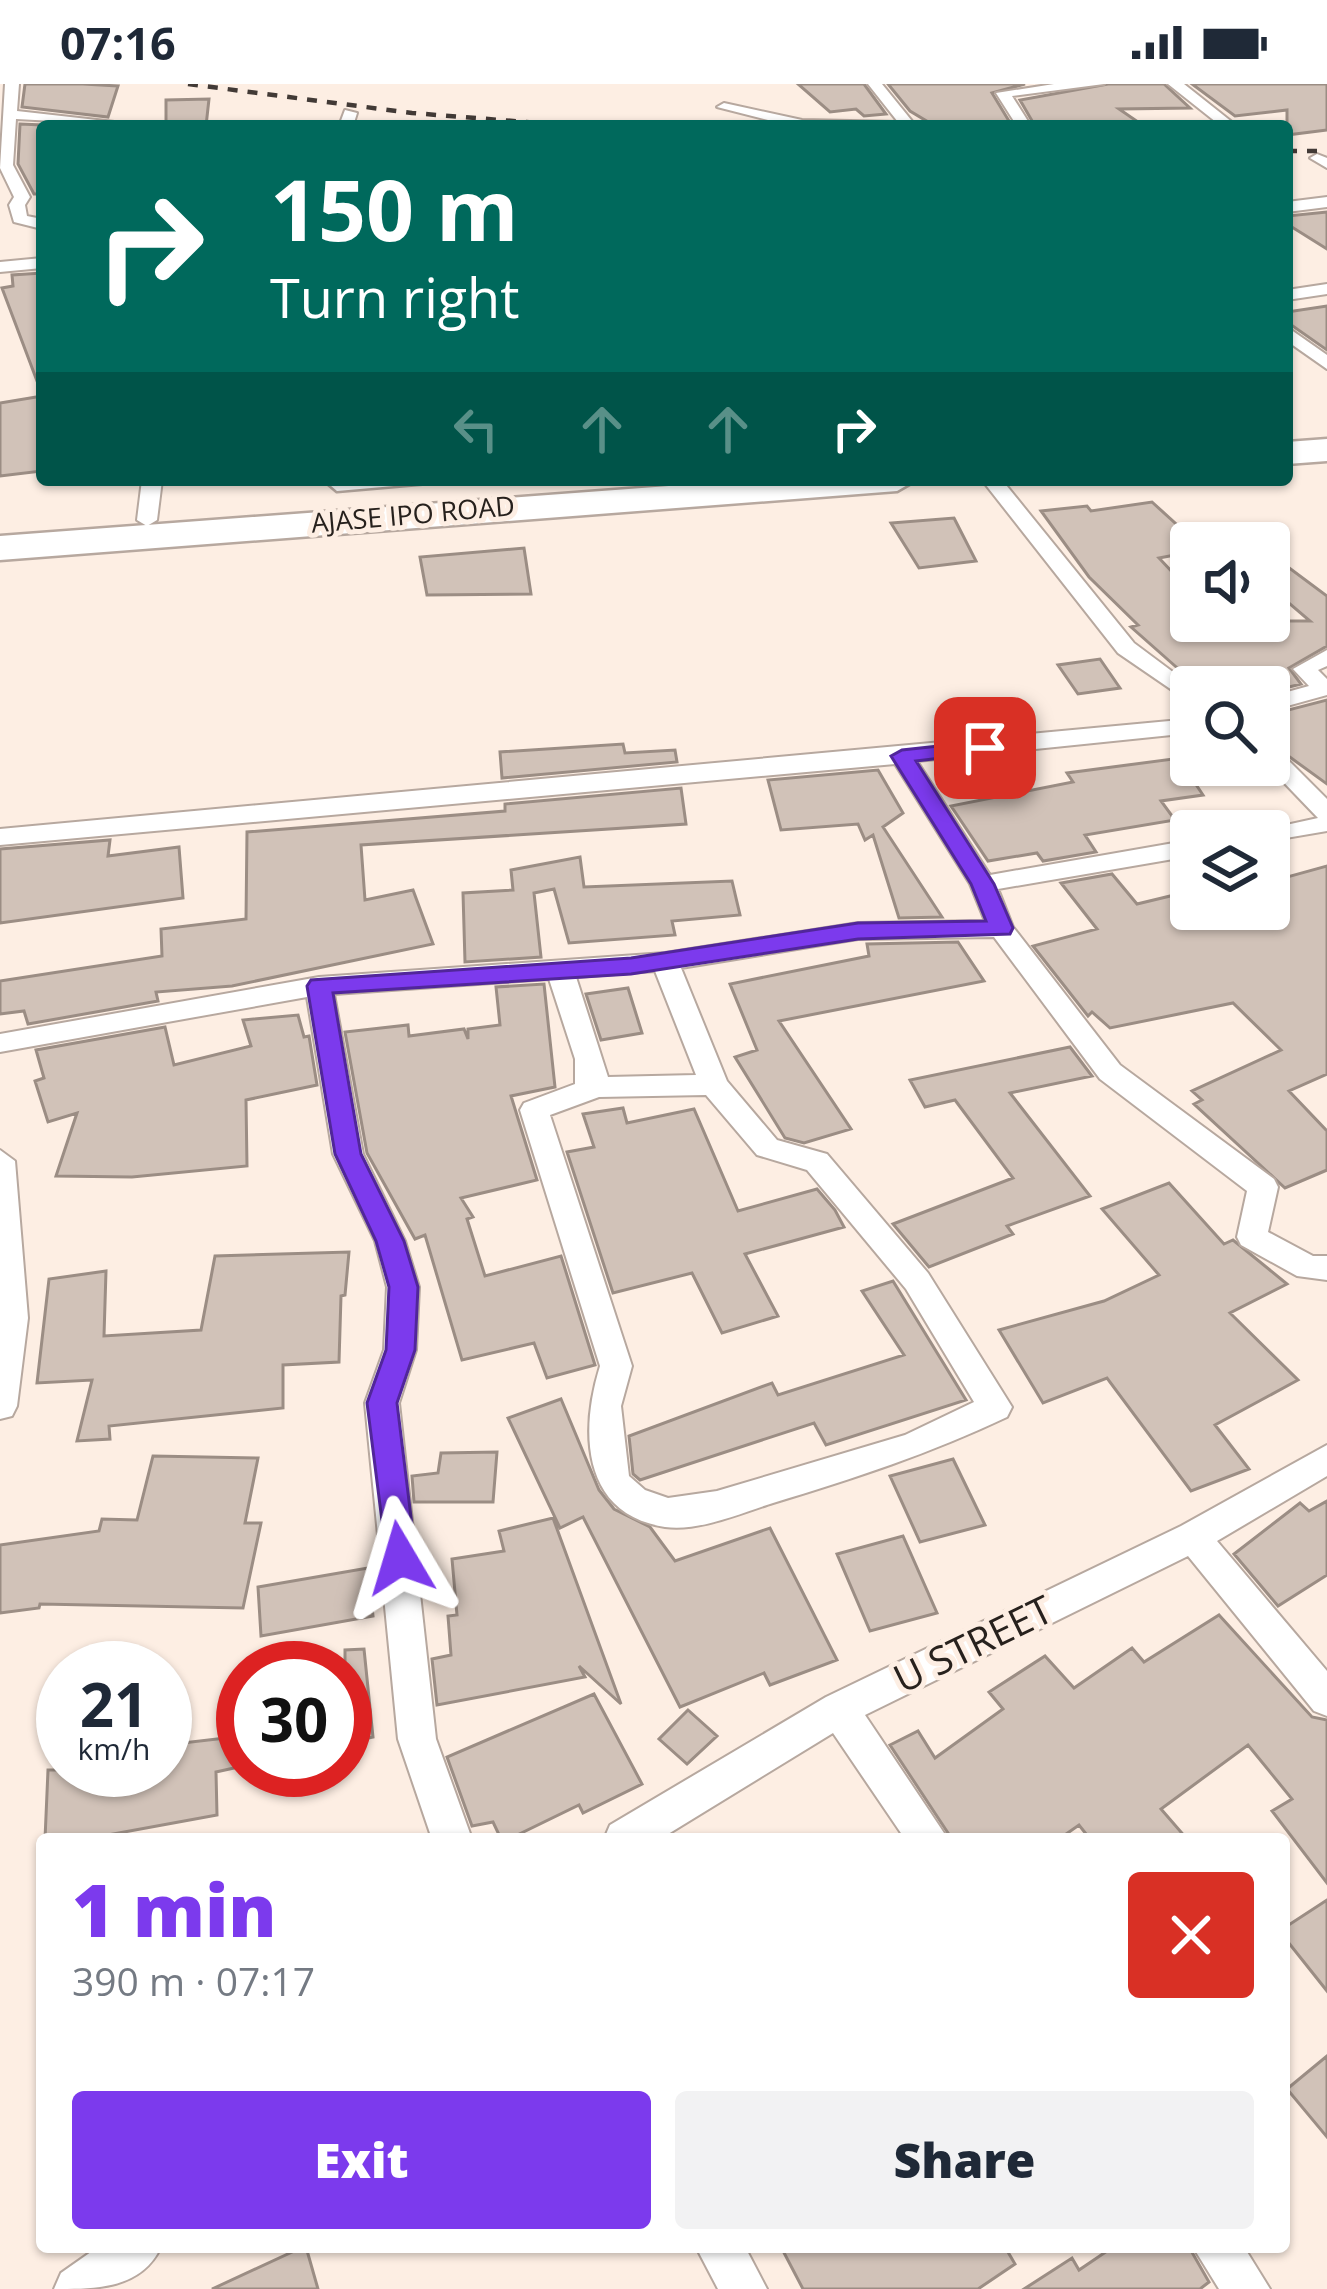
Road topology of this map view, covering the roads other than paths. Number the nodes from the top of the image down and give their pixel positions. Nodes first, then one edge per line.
1 (12, 84) edge
2 (874, 84) edge
3 (1096, 84) edge
4 (1175, 84) edge
5 (724, 106) dead end
6 (6, 114) junction
7 (74, 120) edge
8 (785, 120) edge
9 (901, 120) edge
10 (1020, 120) edge
11 (1222, 120) edge
12 (1327, 202) edge
13 (36, 203) edge
14 (17, 205) junction
15 (1293, 206) edge
16 (36, 223) edge
17 (36, 264) edge
18 (0, 267) edge
19 (1327, 289) edge
20 (1293, 294) edge
21 (1293, 337) edge
22 (1327, 364) edge
23 (1327, 432) edge
24 (1293, 435) edge
25 (1327, 450) edge
26 (1293, 453) edge
27 (151, 486) edge
28 (588, 486) edge
29 (818, 486) edge
30 (997, 486) edge
31 (147, 520) junction
32 (0, 532) edge
33 (0, 548) edge
34 (1327, 657) edge
35 (1170, 684) edge
36 (1290, 698) edge
37 (1170, 728) edge
38 (902, 756) junction
39 (1290, 775) edge
40 (1327, 813) edge
41 (1327, 824) edge
42 (1290, 830) edge
43 (0, 837) edge
44 (1170, 852) edge
45 (983, 884) junction
46 (1001, 928) junction
47 (665, 962) junction
48 (561, 973) junction
49 (319, 986) junction
50 (0, 1043) edge
51 (589, 1059) junction
52 (714, 1085) junction
53 (0, 1161) edge
54 (1327, 1268) edge
55 (0, 1406) edge
56 (1327, 1459) edge
57 (1193, 1537) junction
58 (1327, 1699) edge
59 (839, 1708) junction
60 (450, 1833) edge
61 (634, 1833) edge
62 (924, 1833) edge
63 (129, 2253) edge
64 (722, 2253) edge
65 (1220, 2253) edge
66 (77, 2289) edge
67 (744, 2289) edge
68 (1247, 2289) edge

1 - 6 street
2 - 9 street
3 - 10 street
4 - 11 street
5 - 8 street
6 - 7 street
6 - 14 street
12 - 15 street
13 - 14 street
14 - 16 street
17 - 18 street
19 - 20 street
21 - 22 street
23 - 24 highway
25 - 26 highway
27 - 31 street
28 - 31 highway, AJASE IPO ROAD
29 - 33 highway, AJASE IPO ROAD
30 - 35 street
31 - 32 highway, AJASE IPO ROAD
34 - 36 street
37 - 38 street
38 - 43 street
38 - 45 street
39 - 40 street
41 - 42 street
44 - 45 street
45 - 46 street
46 - 47 street
46 - 54 street
47 - 48 street
47 - 52 street
48 - 49 street
48 - 51 street
49 - 50 street
49 - 60 street
51 - 52 street
51 - 52 street
53 - 55 street
56 - 57 street, U STREET
57 - 58 street
57 - 59 street, U STREET
59 - 61 street, U STREET
59 - 62 street
63 - 66 street
64 - 67 street
65 - 68 street

